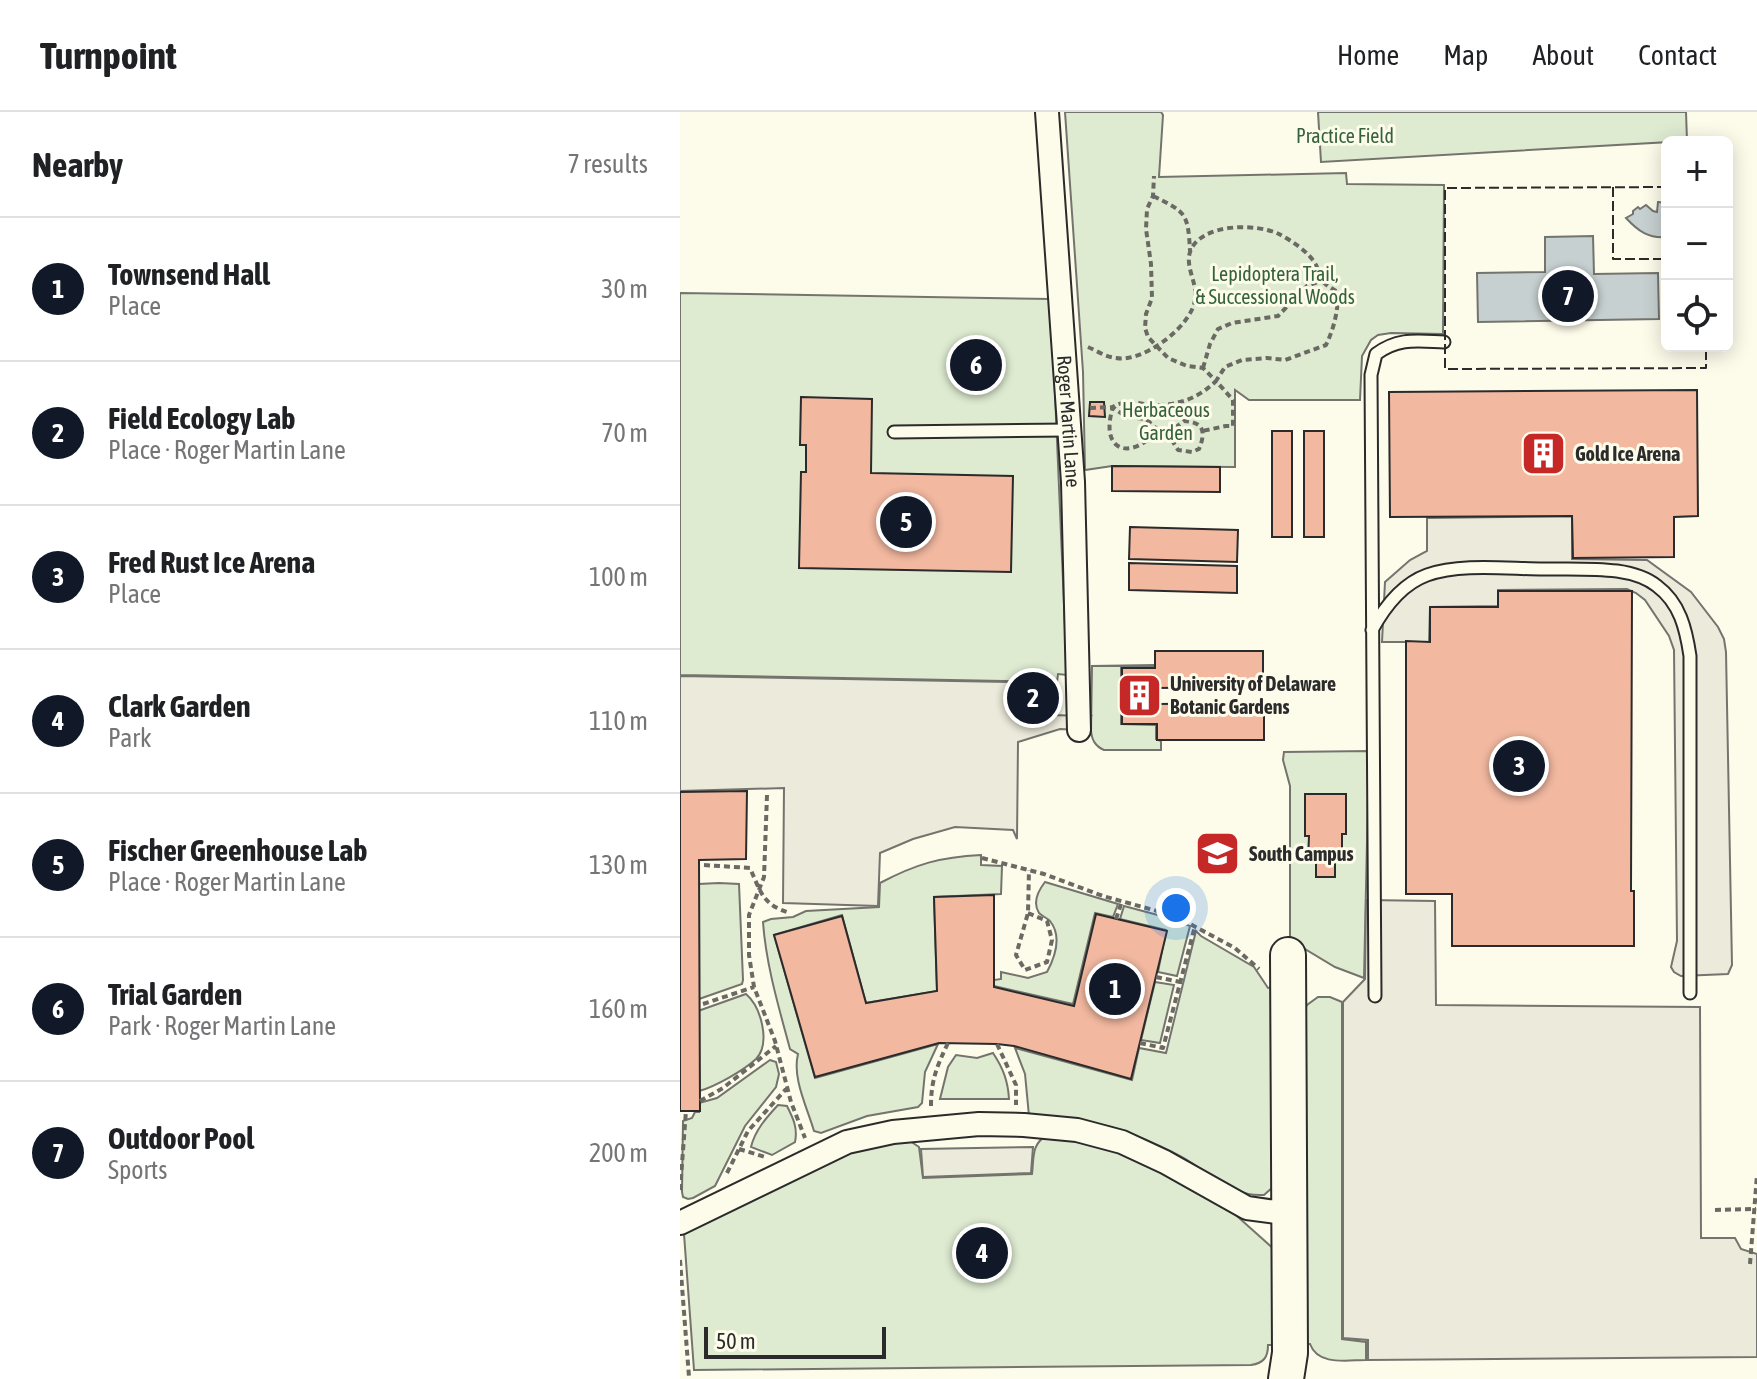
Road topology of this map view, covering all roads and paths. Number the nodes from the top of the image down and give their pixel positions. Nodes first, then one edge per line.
1 (1047, 112) edge
2 (1154, 176) dead end
3 (1153, 196) junction
4 (1190, 253) junction
5 (1321, 281) junction
6 (1444, 342) dead end
7 (1088, 347) dead end
8 (1157, 347) junction
9 (1203, 368) junction
10 (1216, 381) junction
11 (1151, 404) junction
12 (1113, 407) junction
13 (1146, 419) junction
14 (1069, 420) junction
15 (1158, 430) junction
16 (1202, 431) junction
17 (894, 432) dead end
18 (1171, 433) junction
19 (1372, 630) junction
20 (1079, 730) dead end
21 (767, 795) dead end
22 (982, 858) dead end
23 (704, 865) dead end
24 (1029, 870) junction
25 (759, 889) junction
26 (1122, 901) junction
27 (790, 913) dead end
28 (1028, 913) junction
29 (1116, 919) dead end
30 (1195, 926) junction
31 (1274, 963) joint
32 (1156, 977) dead end
33 (1180, 982) junction
34 (754, 987) junction
35 (1690, 993) dead end
36 (1375, 996) dead end
37 (703, 1004) dead end
38 (948, 1043) dead end
39 (1140, 1043) dead end
40 (776, 1046) junction
41 (787, 1088) junction
42 (700, 1101) dead end
43 (930, 1110) dead end
44 (686, 1111) dead end
45 (809, 1148) dead end
46 (1757, 1175) edge
47 (725, 1177) dead end
48 (680, 1190) edge
49 (1756, 1209) edge
50 (1715, 1210) dead end
51 (1290, 1214) junction
52 (680, 1223) edge
53 (680, 1260) edge
54 (1750, 1264) dead end
55 (689, 1377) dead end
56 (1286, 1379) edge

1 - 14 street, Roger Martin Lane
2 - 3 path
3 - 4 path
3 - 8 path
4 - 5 path
4 - 8 path
5 - 9 path
5 - 10 path
6 - 19 lane
7 - 8 path
8 - 9 path
9 - 10 path
10 - 11 path
10 - 16 path
11 - 12 path
11 - 13 path
12 - 13 path
12 - 14 path
12 - 15 path
13 - 15 path
14 - 17 lane
14 - 20 street, Roger Martin Lane
15 - 18 path
16 - 18 path
16 - 18 path
19 - 35 lane
19 - 36 lane
21 - 25 path
22 - 24 path
23 - 25 path
24 - 26 path
24 - 28 path
25 - 27 path
25 - 34 path
26 - 29 path
26 - 30 path
28 - 28 path
30 - 31 path
30 - 33 path
31 - 51 main road
32 - 33 path
33 - 39 path
34 - 37 path
34 - 40 path
38 - 43 path
40 - 41 path
40 - 42 path
41 - 45 path
41 - 47 path
44 - 48 path
46 - 49 path
49 - 50 path
49 - 54 path
51 - 52 street
51 - 56 main road
53 - 55 path

